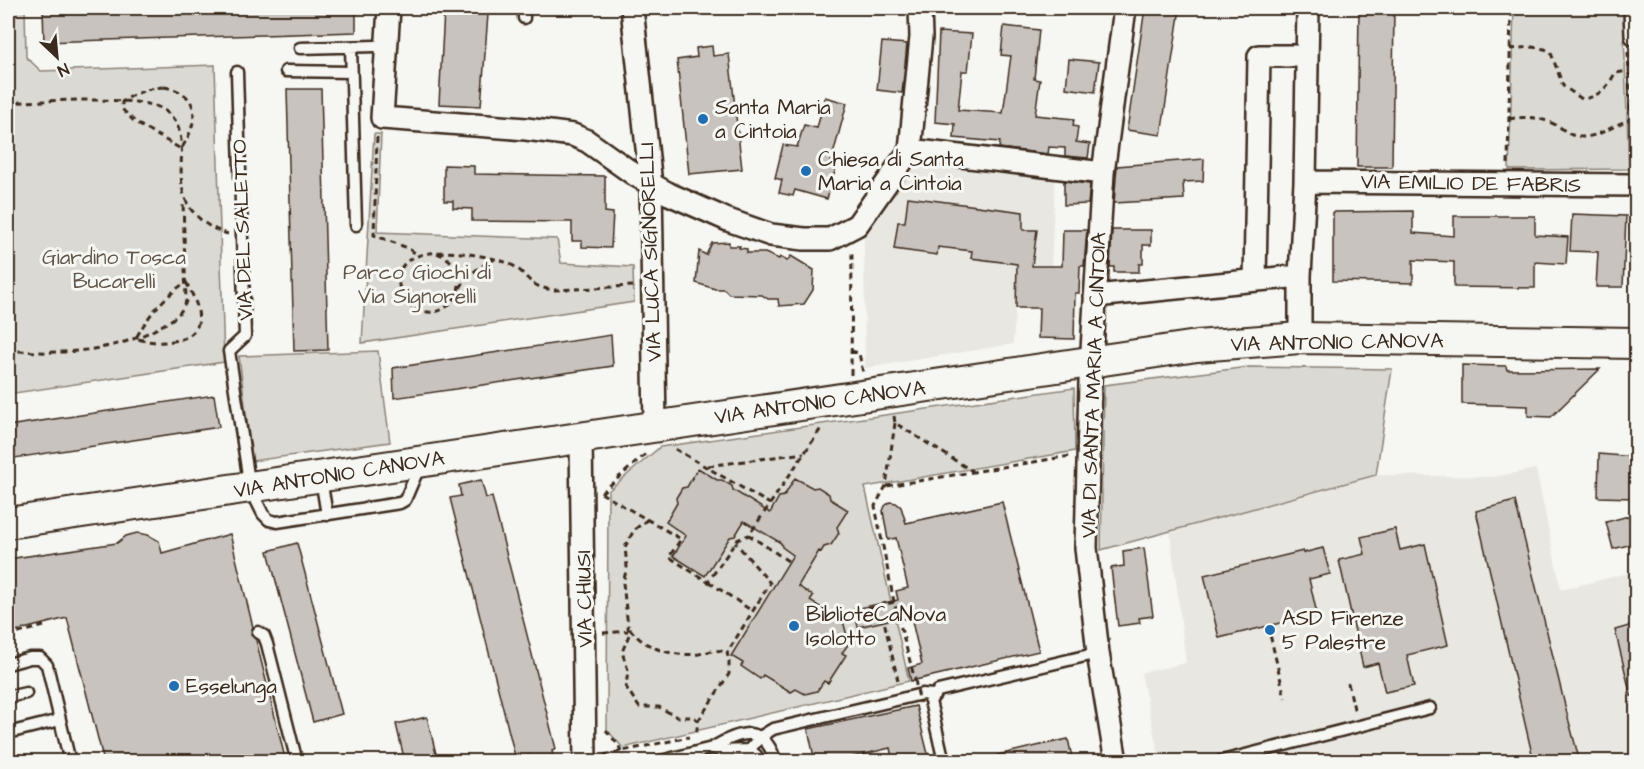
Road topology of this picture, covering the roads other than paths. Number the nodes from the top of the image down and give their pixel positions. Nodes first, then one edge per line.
1 (389, 8) edge
2 (632, 8) edge
3 (920, 8) edge
4 (1125, 8) edge
5 (1308, 8) edge
6 (1635, 8) edge
7 (1632, 42) edge
8 (376, 46) dead end
9 (351, 47) junction
10 (300, 48) dead end
11 (1307, 56) junction
12 (286, 71) dead end
13 (237, 72) dead end
14 (351, 72) junction
15 (910, 150) junction
16 (1103, 173) junction
17 (1305, 182) junction
18 (651, 185) junction
19 (1635, 185) edge
20 (356, 225) dead end
21 (1299, 276) junction
22 (1255, 280) junction
23 (1095, 296) junction
24 (1300, 338) junction
25 (1636, 343) edge
26 (1091, 361) junction
27 (581, 437) junction
28 (659, 438) junction
29 (422, 461) junction
30 (321, 477) junction
31 (250, 488) junction
32 (327, 514) junction
33 (8, 522) edge
34 (258, 632) dead end
35 (1098, 653) junction
36 (8, 664) edge
37 (26, 693) dead end
38 (933, 695) junction
39 (8, 697) edge
40 (1430, 708) dead end
41 (60, 720) junction
42 (8, 733) edge
43 (760, 737) junction
44 (712, 748) junction
45 (749, 750) junction
46 (70, 762) edge
47 (297, 762) edge
48 (585, 762) edge
49 (657, 762) edge
50 (759, 762) edge
51 (776, 762) edge
52 (944, 762) edge
53 (1116, 762) edge
54 (1218, 762) edge

1 - 18 street
2 - 18 street, VIA LUCA SIGNORELLI
3 - 15 street
4 - 16 street, VIA DI SANTA MARIA A CINTOIA
5 - 11 street
6 - 7 street
8 - 9 lane
9 - 10 lane
9 - 14 lane
11 - 17 street
11 - 22 street
12 - 14 lane
13 - 31 lane, VIA DEL SALETTO
14 - 20 lane
15 - 16 street
15 - 18 street
16 - 23 street, VIA DI SANTA MARIA A CINTOIA
17 - 19 street, VIA EMILIO DE FABRIS
17 - 21 street
18 - 28 street, VIA LUCA SIGNORELLI
21 - 22 street
21 - 24 street
22 - 23 street
23 - 26 street, VIA DI SANTA MARIA A CINTOIA
24 - 25 street, VIA ANTONIO CANOVA
24 - 26 street, VIA ANTONIO CANOVA
26 - 28 street, VIA ANTONIO CANOVA
26 - 35 street, VIA DI SANTA MARIA A CINTOIA
27 - 28 street, VIA ANTONIO CANOVA
27 - 29 street, VIA ANTONIO CANOVA
27 - 48 street, VIA CHIUSI
29 - 30 street, VIA ANTONIO CANOVA
29 - 32 lane
30 - 31 street, VIA ANTONIO CANOVA
30 - 32 lane
31 - 32 lane
31 - 33 street, VIA ANTONIO CANOVA
34 - 47 lane
35 - 38 lane
35 - 53 street, VIA DI SANTA MARIA A CINTOIA
36 - 41 lane
37 - 39 lane
38 - 43 lane
38 - 52 lane
40 - 54 lane
41 - 42 lane
41 - 46 lane
43 - 44 lane
43 - 45 lane
43 - 51 lane
44 - 45 lane
44 - 49 lane
45 - 50 lane

